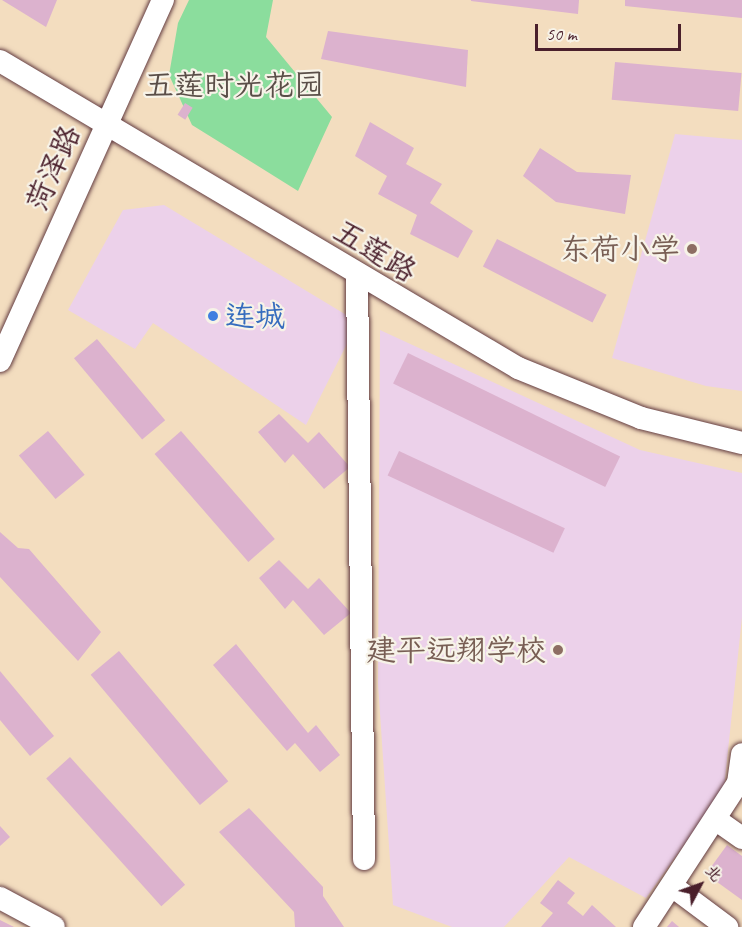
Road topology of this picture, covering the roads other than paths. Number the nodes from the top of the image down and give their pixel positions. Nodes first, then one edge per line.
1 (163, 0) edge
2 (0, 61) edge
3 (105, 126) junction
4 (357, 274) junction
5 (0, 361) edge
6 (742, 442) edge
7 (742, 754) edge
8 (715, 819) junction
9 (742, 838) edge
10 (364, 859) dead end
11 (672, 886) junction
12 (0, 898) edge
13 (54, 927) edge
14 (644, 927) edge
15 (726, 927) edge

1 - 3 street, 菏泽路
2 - 3 street, 五莲路
3 - 4 street, 五莲路
3 - 5 street, 菏泽路
4 - 6 street, 五莲路
4 - 10 street
7 - 8 street
8 - 9 street
8 - 11 street
11 - 14 street
11 - 15 street
12 - 13 street

